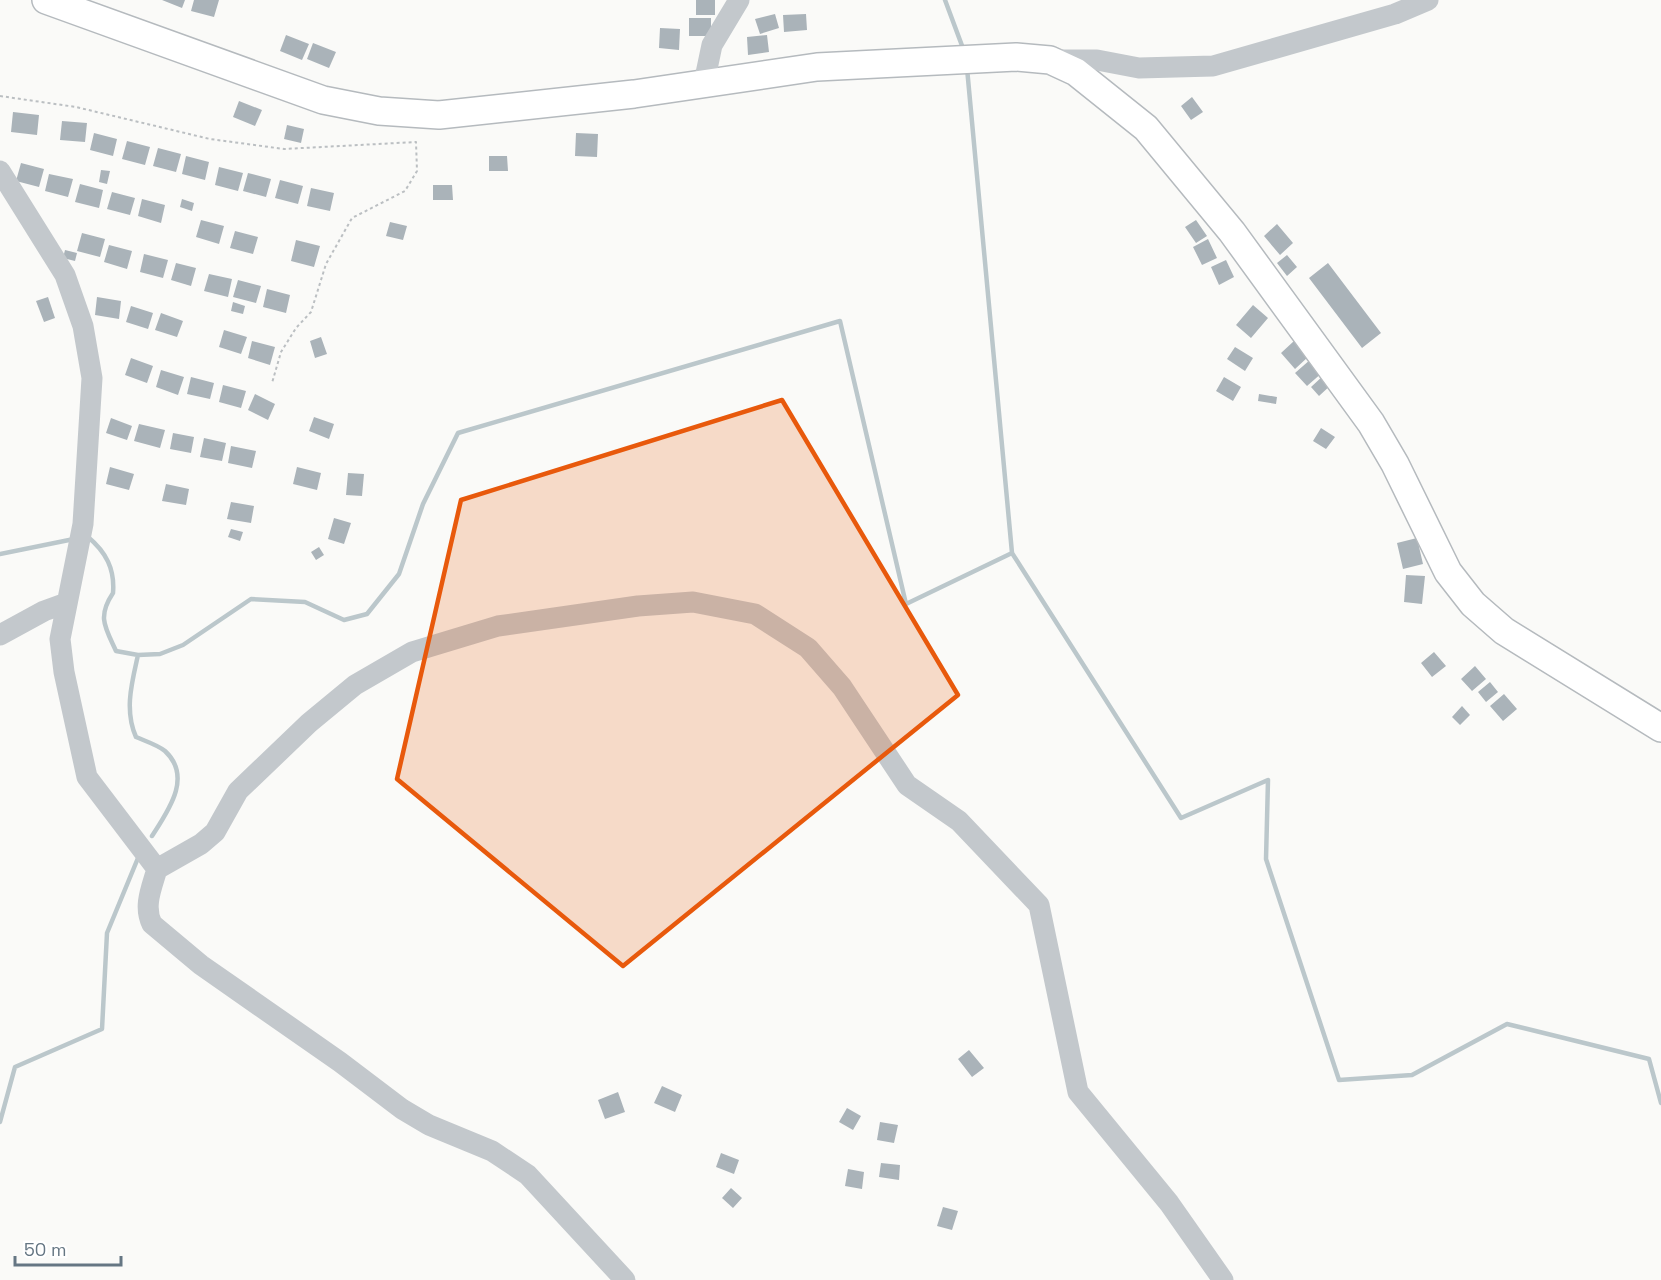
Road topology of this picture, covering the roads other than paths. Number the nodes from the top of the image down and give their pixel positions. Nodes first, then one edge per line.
1 (46, 0) edge
2 (739, 0) edge
3 (1428, 0) edge
4 (1050, 60) junction
5 (704, 83) junction
6 (0, 171) edge
7 (66, 603) junction
8 (0, 635) edge
9 (1661, 728) edge
10 (157, 868) junction
11 (625, 1280) edge
12 (1223, 1280) edge

1 - 5 main road
2 - 5 street
3 - 4 street
4 - 5 main road
4 - 9 main road
6 - 7 street
7 - 8 street
7 - 10 street
10 - 11 street
10 - 12 street

